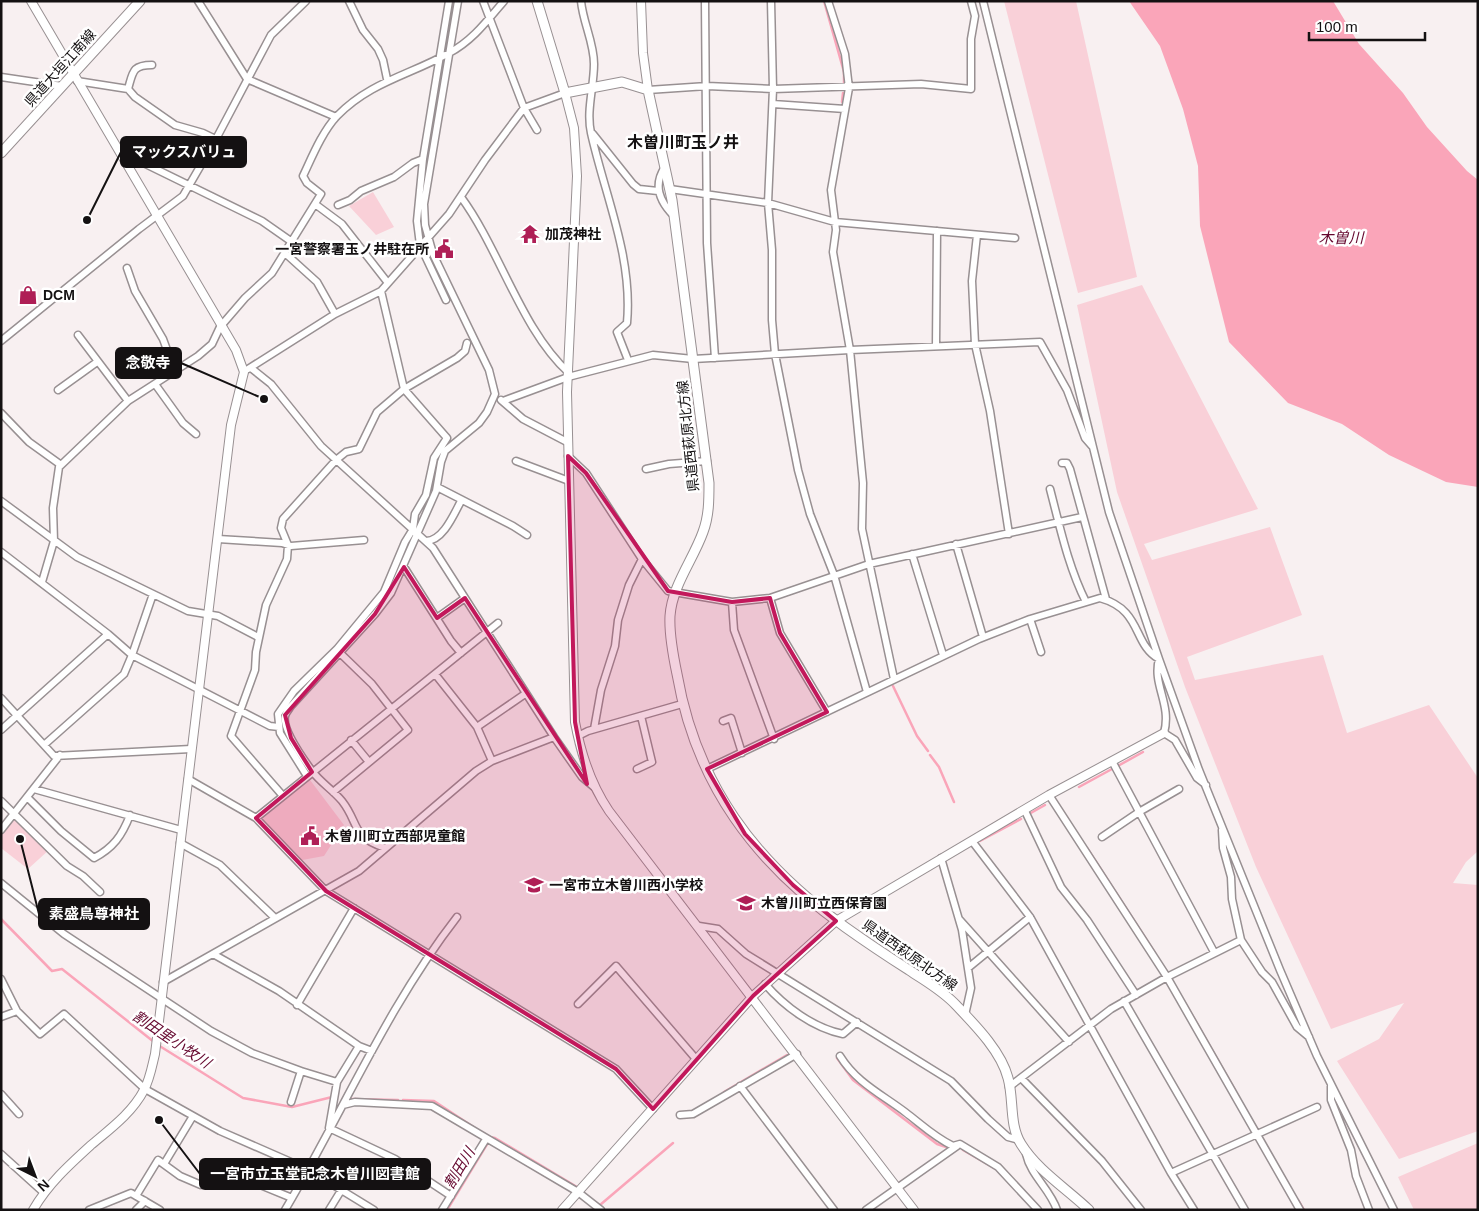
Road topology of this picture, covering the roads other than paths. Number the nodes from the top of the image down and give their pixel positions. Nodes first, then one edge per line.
1 (31, 1) edge
2 (140, 1) edge
3 (198, 1) edge
4 (306, 1) edge
5 (349, 1) edge
6 (449, 1) edge
7 (458, 1) edge
8 (483, 1) edge
9 (504, 1) edge
10 (538, 1) edge
11 (581, 1) edge
12 (641, 1) edge
13 (704, 1) edge
14 (772, 1) edge
15 (828, 1) edge
16 (970, 1) edge
17 (983, 1) edge
18 (490, 18) junction
19 (450, 53) junction
20 (441, 57) junction
21 (152, 65) dead end
22 (1, 77) edge
23 (75, 78) junction
24 (247, 79) junction
25 (387, 79) junction
26 (62, 86) junction
27 (707, 86) junction
28 (592, 87) junction
29 (849, 88) junction
30 (128, 89) junction
31 (773, 89) junction
32 (648, 90) junction
33 (565, 93) junction
34 (773, 104) junction
35 (524, 108) junction
36 (845, 109) junction
37 (336, 117) junction
38 (536, 130) dead end
39 (590, 130) junction
40 (216, 140) junction
41 (236, 149) dead end
42 (117, 150) junction
43 (1, 153) edge
44 (423, 159) junction
45 (666, 166) junction
46 (190, 186) junction
47 (670, 189) junction
48 (658, 191) junction
49 (707, 193) junction
50 (461, 197) junction
51 (768, 203) junction
52 (315, 204) junction
53 (338, 205) dead end
54 (156, 216) junction
55 (674, 216) junction
56 (835, 222) junction
57 (937, 230) junction
58 (977, 235) junction
59 (427, 237) junction
60 (1015, 238) dead end
61 (292, 242) junction
62 (420, 245) junction
63 (286, 254) junction
64 (127, 268) dead end
65 (388, 283) junction
66 (381, 291) junction
67 (446, 300) dead end
68 (335, 314) junction
69 (221, 325) junction
70 (78, 335) dead end
71 (1, 341) edge
72 (466, 343) dead end
73 (975, 344) junction
74 (936, 346) junction
75 (850, 350) junction
76 (776, 354) junction
77 (715, 358) junction
78 (693, 359) junction
79 (628, 360) junction
80 (97, 362) junction
81 (174, 369) junction
82 (248, 370) junction
83 (568, 375) junction
84 (155, 384) junction
85 (404, 389) junction
86 (58, 390) dead end
87 (495, 394) junction
88 (128, 401) junction
89 (503, 401) junction
90 (1, 413) edge
91 (196, 434) dead end
92 (567, 442) junction
93 (1093, 447) junction
94 (568, 456) junction
95 (336, 460) junction
96 (516, 461) dead end
97 (707, 461) junction
98 (1062, 463) dead end
99 (61, 465) junction
100 (646, 469) dead end
101 (569, 481) junction
102 (437, 487) junction
103 (1050, 489) dead end
104 (1, 501) edge
105 (461, 501) junction
106 (1082, 517) junction
107 (1058, 523) junction
108 (415, 531) junction
109 (1009, 534) junction
110 (527, 536) dead end
111 (218, 539) junction
112 (54, 540) junction
113 (364, 540) dead end
114 (426, 541) junction
115 (956, 544) junction
116 (288, 545) junction
117 (1, 552) edge
118 (912, 554) junction
119 (642, 558) junction
120 (869, 564) junction
121 (404, 567) junction
122 (834, 575) junction
123 (42, 582) junction
124 (675, 592) junction
125 (153, 594) junction
126 (464, 598) junction
127 (770, 598) junction
128 (1106, 599) junction
129 (732, 602) junction
130 (1086, 602) junction
131 (208, 614) junction
132 (437, 618) junction
133 (1030, 619) junction
134 (498, 623) dead end
135 (486, 632) junction
136 (108, 634) junction
137 (258, 637) junction
138 (983, 637) junction
139 (1041, 652) dead end
140 (461, 653) junction
141 (340, 654) junction
142 (132, 656) junction
143 (943, 656) junction
144 (1159, 659) junction
145 (435, 674) junction
146 (894, 679) junction
147 (199, 690) junction
148 (867, 692) junction
149 (524, 694) junction
150 (1, 698) edge
151 (682, 704) junction
152 (392, 708) junction
153 (240, 709) junction
154 (827, 712) junction
155 (17, 716) junction
156 (642, 716) junction
157 (723, 721) dead end
158 (279, 727) junction
159 (477, 727) junction
160 (594, 729) junction
161 (1, 730) edge
162 (1164, 733) junction
163 (578, 736) junction
164 (554, 738) junction
165 (774, 739) junction
166 (352, 740) junction
167 (44, 745) junction
168 (191, 749) junction
169 (742, 753) junction
170 (60, 756) junction
171 (492, 761) junction
172 (1112, 761) junction
173 (369, 762) junction
174 (638, 769) dead end
175 (707, 769) junction
176 (310, 774) junction
177 (188, 778) junction
178 (1206, 786) junction
179 (594, 787) junction
180 (34, 789) junction
181 (1179, 789) dead end
182 (333, 792) junction
183 (1049, 795) junction
184 (283, 796) junction
185 (27, 797) junction
186 (1, 801) edge
187 (1025, 811) junction
188 (1139, 812) junction
189 (14, 815) junction
190 (130, 815) junction
191 (256, 818) junction
192 (1222, 824) junction
193 (1, 830) edge
194 (181, 830) junction
195 (1102, 837) dead end
196 (972, 841) junction
197 (180, 844) junction
198 (385, 848) junction
199 (941, 858) junction
200 (1, 883) edge
201 (326, 891) junction
202 (100, 892) dead end
203 (354, 908) junction
204 (457, 917) dead end
205 (1030, 917) junction
206 (275, 918) junction
207 (959, 919) junction
208 (836, 921) junction
209 (699, 926) junction
210 (1241, 940) junction
211 (989, 951) junction
212 (1214, 952) junction
213 (213, 954) junction
214 (428, 954) junction
215 (968, 968) junction
216 (776, 973) junction
217 (1166, 977) junction
218 (1, 979) edge
219 (163, 982) junction
220 (765, 984) junction
221 (1136, 995) junction
222 (753, 996) junction
223 (161, 1000) junction
224 (1124, 1001) junction
225 (578, 1004) dead end
226 (297, 1006) junction
227 (17, 1011) junction
228 (965, 1015) junction
229 (1, 1016) edge
230 (857, 1022) junction
231 (1091, 1025) junction
232 (1310, 1038) junction
233 (1069, 1042) junction
234 (359, 1046) junction
235 (372, 1052) junction
236 (797, 1054) junction
237 (840, 1056) dead end
238 (696, 1059) junction
239 (301, 1071) junction
240 (1021, 1078) junction
241 (337, 1082) junction
242 (1331, 1085) junction
243 (740, 1086) junction
244 (1009, 1087) junction
245 (145, 1089) junction
246 (1, 1094) edge
247 (291, 1102) dead end
248 (343, 1105) junction
249 (1317, 1107) dead end
250 (652, 1109) junction
251 (19, 1114) dead end
252 (680, 1115) dead end
253 (193, 1116) junction
254 (329, 1128) junction
255 (1256, 1134) junction
256 (488, 1140) junction
257 (1019, 1140) junction
258 (960, 1144) junction
259 (1026, 1150) junction
260 (1, 1154) edge
261 (1214, 1155) junction
262 (164, 1164) junction
263 (307, 1169) junction
264 (1171, 1173) junction
265 (897, 1187) junction
266 (342, 1189) junction
267 (43, 1192) junction
268 (578, 1192) junction
269 (136, 1196) junction
270 (451, 1196) junction
271 (292, 1198) junction
272 (145, 1201) junction
273 (33, 1210) edge
274 (89, 1210) edge
275 (136, 1210) edge
276 (160, 1210) edge
277 (285, 1210) edge
278 (329, 1210) edge
279 (374, 1210) edge
280 (442, 1210) edge
281 (562, 1210) edge
282 (601, 1210) edge
283 (834, 1210) edge
284 (866, 1210) edge
285 (914, 1210) edge
286 (1038, 1210) edge
287 (1058, 1210) edge
288 (1089, 1210) edge
289 (1141, 1210) edge
290 (1194, 1210) edge
291 (1245, 1210) edge
292 (1300, 1210) edge
293 (1369, 1210) edge
294 (1394, 1210) edge

1 - 23 street
2 - 23 main road, 県道大垣江南線
3 - 24 street
4 - 24 street
5 - 25 street
6 - 20 street
7 - 19 street
8 - 18 street
9 - 18 street
10 - 33 main road
11 - 28 street
12 - 32 street
13 - 27 street
14 - 31 street
15 - 29 street
16 - 29 street
17 - 93 street
18 - 19 street
18 - 35 street
19 - 20 street
19 - 59 street
20 - 25 street
20 - 44 street
21 - 30 street
22 - 26 street
23 - 26 main road, 県道大垣江南線
23 - 30 street
23 - 42 street
24 - 37 street
24 - 40 street
25 - 37 street
26 - 43 main road, 県道大垣江南線
27 - 31 street
27 - 32 street
27 - 49 street
28 - 32 main road
28 - 33 main road
28 - 39 street
29 - 31 street
29 - 36 street
30 - 40 street
31 - 34 street
32 - 45 main road, 県道西萩原北方線
33 - 35 street
33 - 83 street
34 - 36 street
34 - 51 street
35 - 38 street
35 - 50 street
36 - 56 street
37 - 52 street
39 - 48 street
39 - 79 street
40 - 41 street
40 - 46 street
42 - 46 street
42 - 54 street
44 - 53 street
44 - 62 street
45 - 47 main road, 県道西萩原北方線
45 - 48 street
46 - 54 street
46 - 61 street
47 - 49 street
47 - 55 main road, 県道西萩原北方線
48 - 55 street
49 - 51 street
49 - 77 street
50 - 59 street
50 - 83 street
51 - 56 street
51 - 76 street
52 - 61 street
52 - 65 street
54 - 69 street
54 - 71 street
55 - 78 main road, 県道西萩原北方線
56 - 57 street
56 - 75 street
57 - 58 street
57 - 74 street
58 - 60 street
58 - 73 street
59 - 62 street
59 - 87 street
61 - 63 street
62 - 65 street
62 - 67 street
63 - 68 street
63 - 69 street
64 - 81 street
65 - 66 street
66 - 68 street
66 - 85 street
68 - 82 street
69 - 81 street
69 - 82 street
70 - 80 street
72 - 85 street
73 - 74 street
73 - 93 street
73 - 109 street
74 - 75 street
75 - 76 street
75 - 120 street
76 - 77 street
76 - 122 street
77 - 78 street
78 - 79 street
78 - 97 main road, 県道西萩原北方線
79 - 83 street
80 - 86 street
80 - 88 street
81 - 84 street
82 - 95 street
82 - 111 street
83 - 89 street
83 - 92 street
84 - 88 street
84 - 91 street
85 - 95 street
85 - 108 street
87 - 89 street
87 - 102 street
88 - 99 street
89 - 92 street
90 - 99 street
92 - 94 street
93 - 144 street
94 - 101 street
94 - 119 street
95 - 108 street
95 - 116 street
96 - 101 street
97 - 100 street
97 - 124 main road, 県道西萩原北方線
98 - 106 street
99 - 112 street
101 - 163 street
102 - 105 street
102 - 108 street
103 - 107 street
104 - 112 street
105 - 110 street
105 - 114 street
106 - 107 street
106 - 128 street
107 - 109 street
107 - 130 street
108 - 114 street
108 - 121 street
108 - 158 street
109 - 115 street
111 - 116 street
111 - 131 street
112 - 123 street
112 - 125 street
113 - 116 street
114 - 126 street
115 - 118 street
115 - 138 street
116 - 137 street
117 - 123 street
118 - 120 street
118 - 143 street
119 - 124 street
119 - 160 street
120 - 122 street
120 - 146 street
121 - 132 street
121 - 141 street
122 - 127 street
122 - 148 street
123 - 136 street
124 - 129 street
124 - 151 main road, 県道西萩原北方線
125 - 131 street
125 - 142 street
126 - 132 street
126 - 135 street
127 - 129 street
127 - 154 street
128 - 130 street
128 - 144 street
129 - 165 street
130 - 133 street
131 - 137 street
131 - 147 street
132 - 140 street
133 - 138 street
133 - 139 street
134 - 135 street
135 - 140 street
135 - 149 street
136 - 142 street
136 - 155 street
137 - 153 street
138 - 143 street
140 - 145 street
141 - 152 street
141 - 176 street
142 - 147 street
142 - 167 street
143 - 146 street
144 - 162 street
144 - 178 street
145 - 152 street
145 - 159 street
146 - 148 street
147 - 153 street
147 - 168 street
148 - 154 street
149 - 159 street
149 - 164 street
150 - 155 street
151 - 156 street
151 - 175 main road, 県道西萩原北方線
152 - 166 street
152 - 173 street
153 - 158 street
153 - 184 street
154 - 165 street
155 - 161 street
155 - 167 street
156 - 160 street
156 - 174 street
157 - 169 street
158 - 176 street
159 - 171 street
160 - 163 street
162 - 172 street
162 - 178 street
163 - 179 street
164 - 171 street
164 - 179 street
165 - 169 street
166 - 173 street
166 - 176 street
167 - 170 street
168 - 170 street
168 - 177 street
169 - 175 street
170 - 180 street
171 - 198 street
172 - 183 street
172 - 188 street
173 - 182 street
175 - 208 main road, 県道西萩原北方線
176 - 182 street
176 - 184 street
177 - 191 street
177 - 194 street
178 - 192 street
179 - 209 street
180 - 185 street
180 - 190 street
181 - 188 street
182 - 198 street
183 - 187 street
183 - 217 street
184 - 191 street
185 - 189 street
185 - 190 street
186 - 189 street
187 - 196 street
187 - 221 street
188 - 195 street
188 - 212 street
189 - 193 street
189 - 202 street
190 - 194 street
191 - 201 street
192 - 210 street
192 - 232 street
194 - 197 street
196 - 199 street
196 - 205 street
197 - 206 street
197 - 219 street
198 - 201 street
199 - 207 street
199 - 208 street
200 - 223 street
201 - 203 street
201 - 206 street
203 - 214 street
203 - 226 street
204 - 214 street
205 - 211 street
205 - 231 street
206 - 213 street
207 - 211 street
207 - 215 street
208 - 216 street
208 - 228 main road, 県道西萩原北方線
209 - 216 street
209 - 222 street
210 - 212 street
210 - 232 street
211 - 215 street
211 - 233 street
212 - 217 street
213 - 219 street
213 - 226 street
214 - 235 street
214 - 250 street
215 - 228 street
216 - 220 street
216 - 230 street
217 - 221 street
217 - 255 street
218 - 227 street
219 - 223 street
220 - 222 street
220 - 230 street
221 - 224 street
222 - 236 street
222 - 238 street
223 - 239 street
223 - 245 street
224 - 231 street
224 - 261 street
225 - 238 street
226 - 234 street
227 - 229 street
227 - 245 street
228 - 244 main road, 県道西萩原北方線
230 - 257 street
231 - 233 street
231 - 264 street
232 - 242 street
233 - 240 street
234 - 235 street
234 - 241 street
235 - 248 street
236 - 243 street
236 - 265 street
237 - 258 street
238 - 250 street
239 - 241 street
239 - 247 street
240 - 244 street
240 - 289 street
241 - 254 street
242 - 293 street
242 - 294 street
243 - 252 street
243 - 283 street
244 - 257 main road, 県道西萩原北方線
245 - 253 street
245 - 267 street
246 - 251 street
248 - 254 street
248 - 256 street
249 - 255 street
250 - 268 street
253 - 262 street
253 - 263 street
254 - 263 street
254 - 270 street
255 - 261 street
255 - 292 street
256 - 268 street
256 - 270 street
257 - 259 main road, 県道西萩原北方線
258 - 265 street
258 - 286 street
259 - 287 street
259 - 288 main road, 県道西萩原北方線
260 - 267 street
261 - 264 street
261 - 291 street
262 - 269 street
262 - 271 street
263 - 266 street
263 - 271 street
264 - 290 street
265 - 284 street
265 - 285 street
266 - 278 street
266 - 279 street
267 - 273 street
268 - 281 street
268 - 282 street
269 - 272 street
269 - 274 street
270 - 280 street
271 - 277 street
272 - 275 street
272 - 276 street

